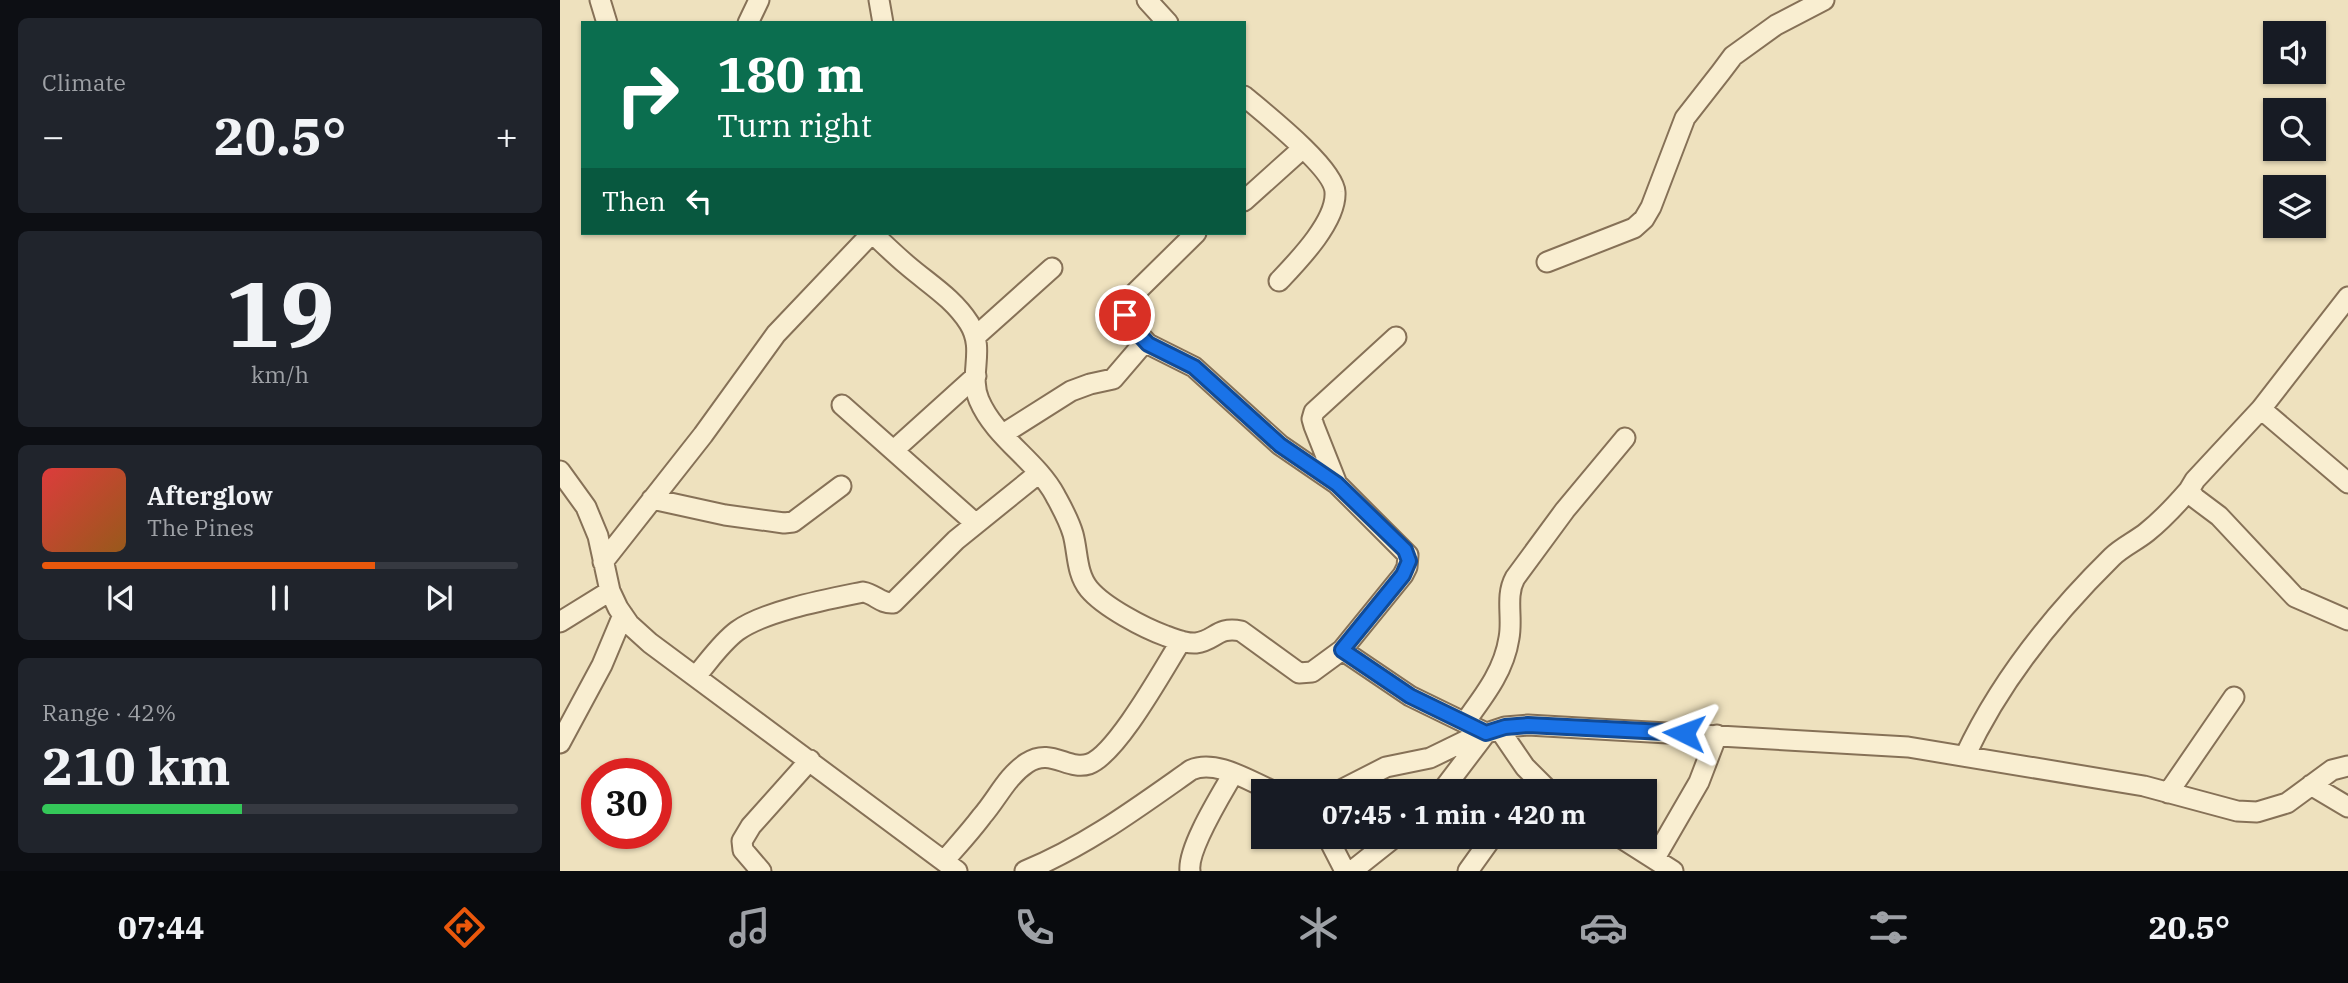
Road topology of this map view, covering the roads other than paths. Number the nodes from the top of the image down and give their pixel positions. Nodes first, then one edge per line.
1 (600, 0) edge
2 (758, 0) edge
3 (879, 0) edge
4 (1147, 0) edge
5 (1824, 0) edge
6 (606, 21) edge
7 (749, 21) edge
8 (883, 21) edge
9 (1165, 21) edge
10 (1246, 98) edge
11 (1303, 148) junction
12 (1246, 199) edge
13 (870, 235) edge
14 (874, 235) edge
15 (1194, 235) edge
16 (1547, 262) dead end
17 (1052, 268) dead end
18 (1279, 281) dead end
19 (2348, 297) edge
20 (975, 337) junction
21 (1396, 337) dead end
22 (1148, 344) junction
23 (976, 376) junction
24 (842, 405) dead end
25 (2261, 409) junction
26 (1003, 434) junction
27 (1625, 438) dead end
28 (894, 450) junction
29 (560, 471) edge
30 (1039, 473) junction
31 (1337, 484) junction
32 (2348, 484) edge
33 (841, 486) dead end
34 (2189, 490) junction
35 (652, 499) junction
36 (975, 523) junction
37 (603, 562) junction
38 (610, 591) junction
39 (623, 615) junction
40 (2348, 620) edge
41 (560, 622) edge
42 (1181, 641) junction
43 (1342, 650) junction
44 (696, 676) junction
45 (2234, 697) dead end
46 (1465, 722) junction
47 (1492, 731) junction
48 (1717, 735) junction
49 (560, 743) edge
50 (1965, 755) junction
51 (810, 760) junction
52 (2348, 766) edge
53 (1233, 774) junction
54 (1362, 779) edge
55 (1452, 779) edge
56 (1532, 779) edge
57 (1251, 782) edge
58 (2311, 785) junction
59 (2168, 793) junction
60 (2348, 807) edge
61 (1334, 849) edge
62 (1380, 849) edge
63 (1484, 849) edge
64 (1637, 849) edge
65 (951, 866) edge
66 (1661, 866) edge
67 (761, 871) edge
68 (1025, 871) edge
69 (1189, 871) edge
70 (1345, 871) edge
71 (1352, 871) edge
72 (1468, 871) edge

1 - 6 street
2 - 7 street
3 - 8 street
4 - 9 street
5 - 16 street
10 - 11 street
11 - 12 street
11 - 18 street
13 - 35 street
14 - 20 street
15 - 22 street
17 - 20 street
19 - 25 street
20 - 23 street
21 - 31 street
22 - 26 street
22 - 31 street
23 - 26 street
23 - 28 street
24 - 28 street
25 - 32 street
25 - 34 street
26 - 30 street
27 - 46 street
28 - 36 street
29 - 37 street
30 - 36 street
30 - 42 street
31 - 43 street
33 - 35 street
34 - 40 street
34 - 50 street
35 - 37 street
36 - 44 street
37 - 38 street
38 - 39 street
38 - 41 street
39 - 44 street
39 - 49 street
42 - 43 street
42 - 65 street
43 - 46 street
44 - 51 street
45 - 59 street
46 - 47 street
47 - 48 street
47 - 54 street
47 - 55 street
47 - 56 street
48 - 50 street
48 - 66 street
50 - 59 street
51 - 65 street
51 - 67 street
52 - 58 street
53 - 57 street
53 - 68 street
53 - 69 street
58 - 59 street
58 - 60 street
61 - 70 street
62 - 71 street
63 - 72 street
64 - 66 street

